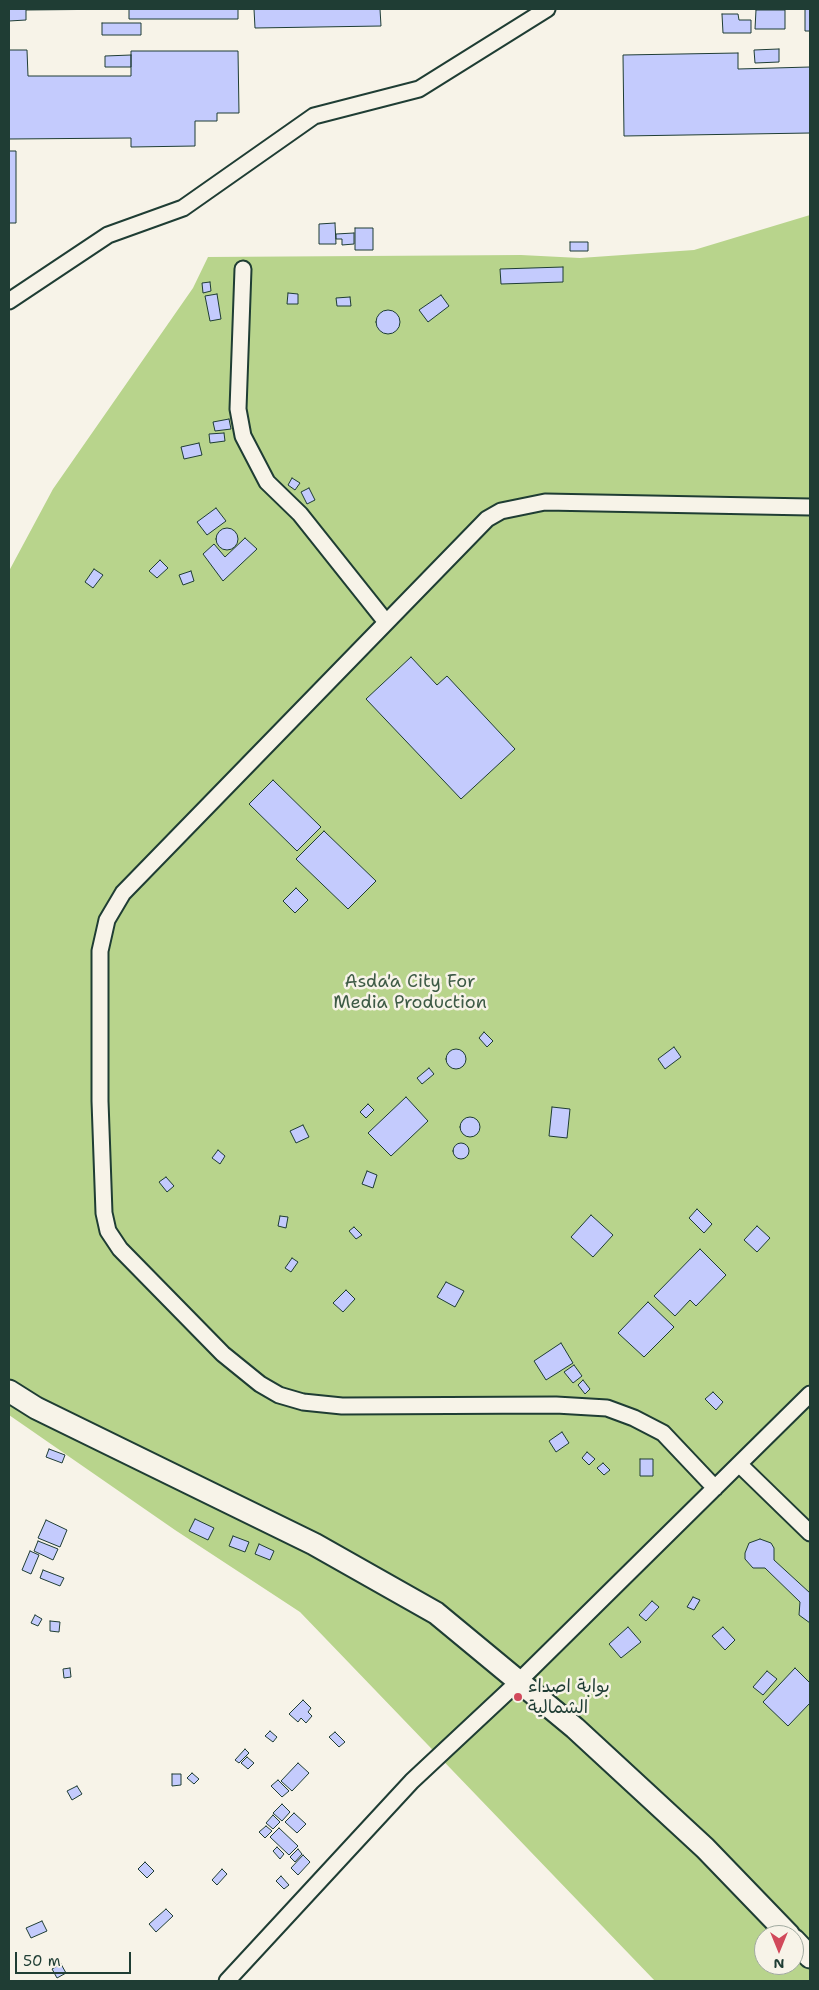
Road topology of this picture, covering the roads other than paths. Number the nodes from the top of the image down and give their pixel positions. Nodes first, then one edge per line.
1 (547, 9) edge
2 (242, 270) dead end
3 (9, 301) edge
4 (810, 507) edge
5 (386, 622) junction
6 (9, 1391) edge
7 (810, 1394) edge
8 (740, 1464) junction
9 (715, 1488) junction
10 (810, 1533) edge
11 (518, 1682) junction
12 (780, 1925) edge
13 (227, 1981) edge

1 - 3 street
2 - 5 street
4 - 5 street
5 - 9 street
6 - 11 main road
7 - 8 street
8 - 9 street
8 - 10 street
9 - 11 street
11 - 12 main road
11 - 13 street

